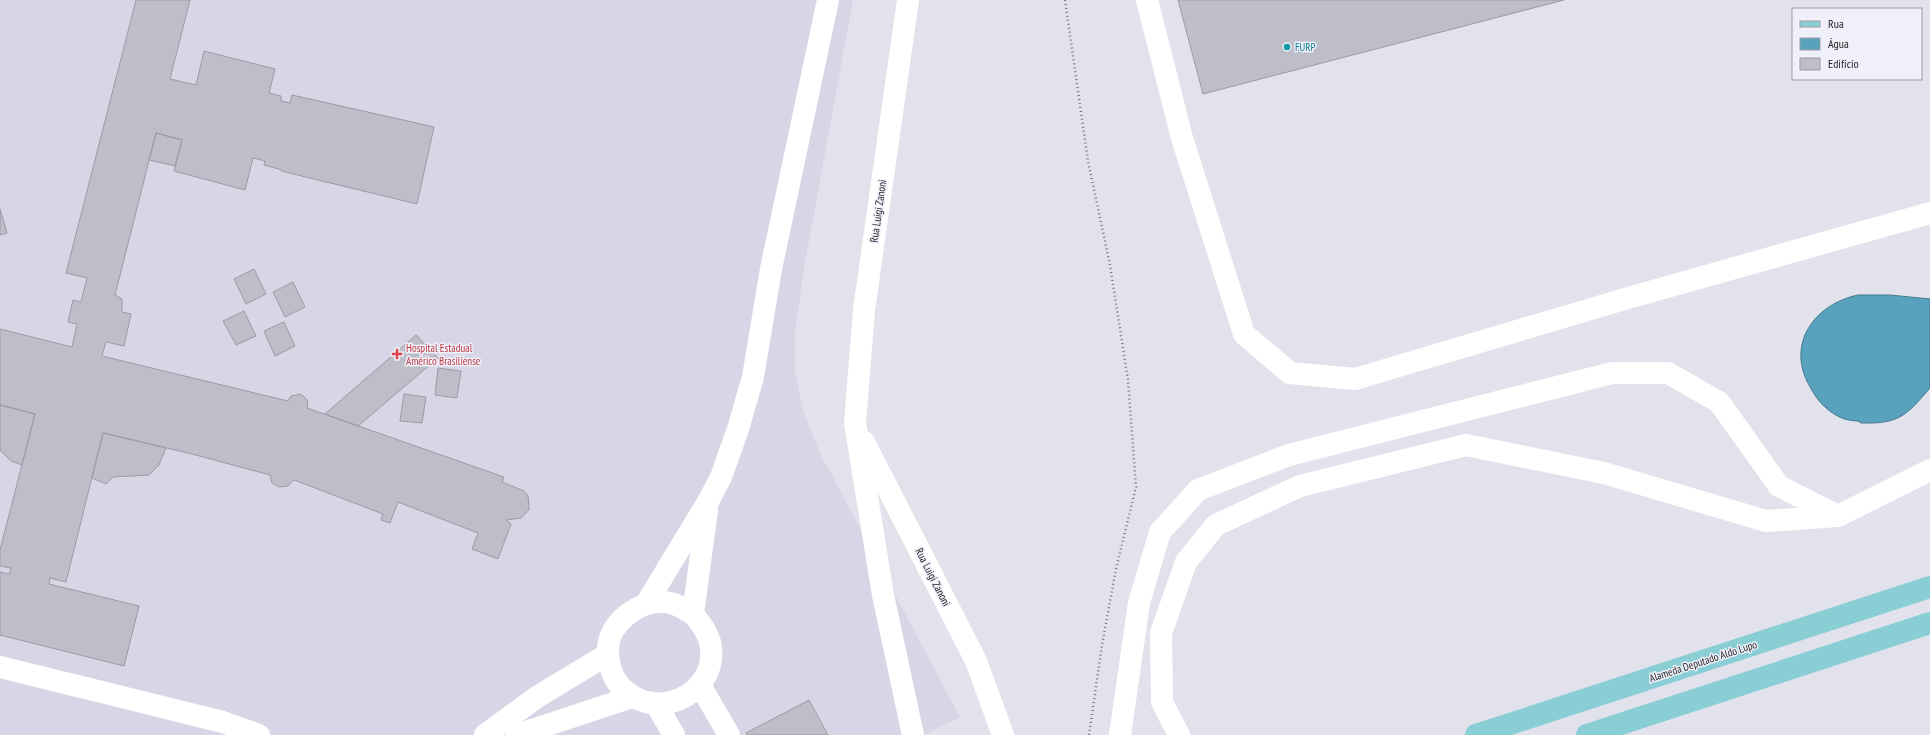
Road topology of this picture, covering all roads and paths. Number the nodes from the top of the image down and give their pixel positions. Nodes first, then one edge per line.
1 (828, 0) edge
2 (908, 0) edge
3 (1065, 0) edge
4 (1147, 0) edge
5 (1930, 213) edge
6 (855, 423) junction
7 (1930, 470) edge
8 (709, 500) junction
9 (1838, 516) junction
10 (1930, 587) edge
11 (646, 604) junction
12 (693, 614) junction
13 (1930, 623) edge
14 (608, 654) junction
15 (0, 667) edge
16 (700, 685) junction
17 (632, 697) junction
18 (656, 704) junction
19 (259, 735) edge
20 (485, 735) edge
21 (517, 735) edge
22 (674, 735) edge
23 (729, 735) edge
24 (913, 735) edge
25 (1003, 735) edge
26 (1089, 735) edge
27 (1120, 735) edge
28 (1179, 735) edge
29 (1476, 735) edge
30 (1587, 735) edge

1 - 8 street
2 - 6 street, Rua Luigi Zanoni
3 - 26 path
4 - 5 street
6 - 24 street, Rua Luigi Zanoni
6 - 25 street, Rua Luigi Zanoni
7 - 9 street
8 - 11 street
8 - 12 street
9 - 27 street
9 - 28 street
10 - 29 main road, Alameda Deputado Aldo Lupo
11 - 12 street
11 - 14 street
12 - 16 street
13 - 30 main road
14 - 17 street
14 - 20 street
15 - 19 street
16 - 18 street
16 - 23 street
17 - 18 street
17 - 21 street
18 - 22 street

